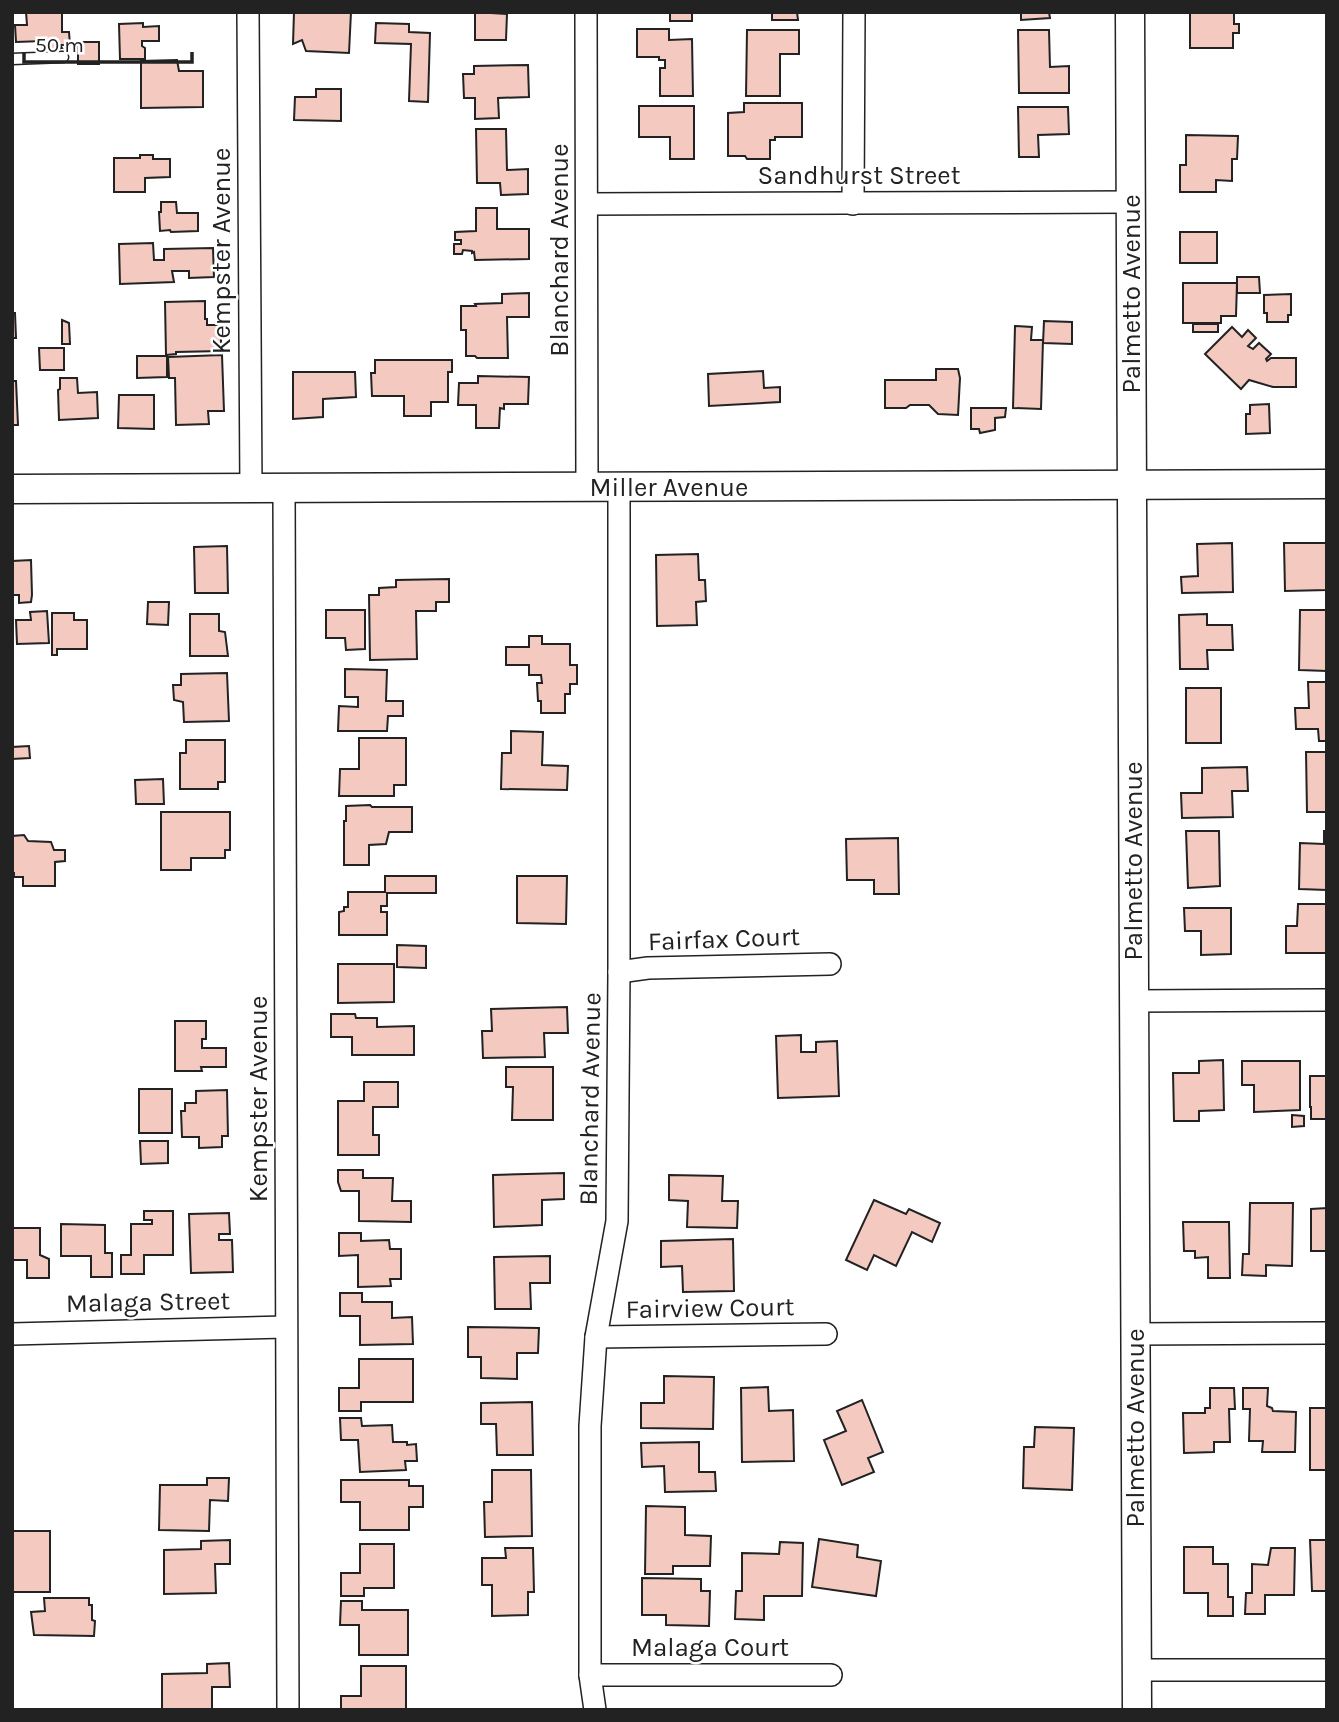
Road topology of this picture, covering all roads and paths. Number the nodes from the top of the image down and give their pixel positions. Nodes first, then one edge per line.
1 (248, 12) edge
2 (586, 12) edge
3 (854, 12) edge
4 (1130, 12) edge
5 (63, 57) dead end
6 (12, 59) edge
7 (1130, 202) junction
8 (587, 204) junction
9 (853, 204) junction
10 (1327, 484) edge
11 (1132, 485) junction
12 (587, 487) junction
13 (619, 487) junction
14 (284, 488) junction
15 (12, 489) edge
16 (251, 489) junction
17 (830, 964) dead end
18 (619, 972) junction
19 (1327, 1000) edge
20 (1134, 1002) junction
21 (286, 1327) junction
22 (1327, 1333) edge
23 (12, 1334) edge
24 (826, 1334) dead end
25 (1135, 1334) junction
26 (596, 1337) junction
27 (1137, 1670) junction
28 (1327, 1670) edge
29 (590, 1675) junction
30 (831, 1675) dead end
31 (288, 1710) edge
32 (595, 1710) edge
33 (1137, 1710) edge

1 - 16 street, Kempster Avenue
2 - 8 street, Blanchard Avenue
3 - 9 street
4 - 7 street, Palmetto Avenue
5 - 6 lane
7 - 9 street, Sandhurst Street
7 - 11 street, Palmetto Avenue
8 - 9 street, Sandhurst Street
8 - 12 street, Blanchard Avenue
10 - 11 street, Miller Avenue
11 - 13 street, Miller Avenue
11 - 20 street, Palmetto Avenue
12 - 13 street, Miller Avenue
12 - 14 street, Miller Avenue
13 - 18 street, Blanchard Avenue
14 - 16 street, Miller Avenue
14 - 21 street, Kempster Avenue
15 - 16 street, Miller Avenue
17 - 18 street, Fairfax Court
18 - 26 street, Blanchard Avenue
19 - 20 street
20 - 25 street, Palmetto Avenue
21 - 23 street, Malaga Street
21 - 31 street, Kempster Avenue
22 - 25 street
24 - 26 street, Fairview Court
25 - 27 street, Palmetto Avenue
26 - 29 street, Blanchard Avenue
27 - 28 street
27 - 33 street, Palmetto Avenue
29 - 30 street, Malaga Court
29 - 32 street, Blanchard Avenue

